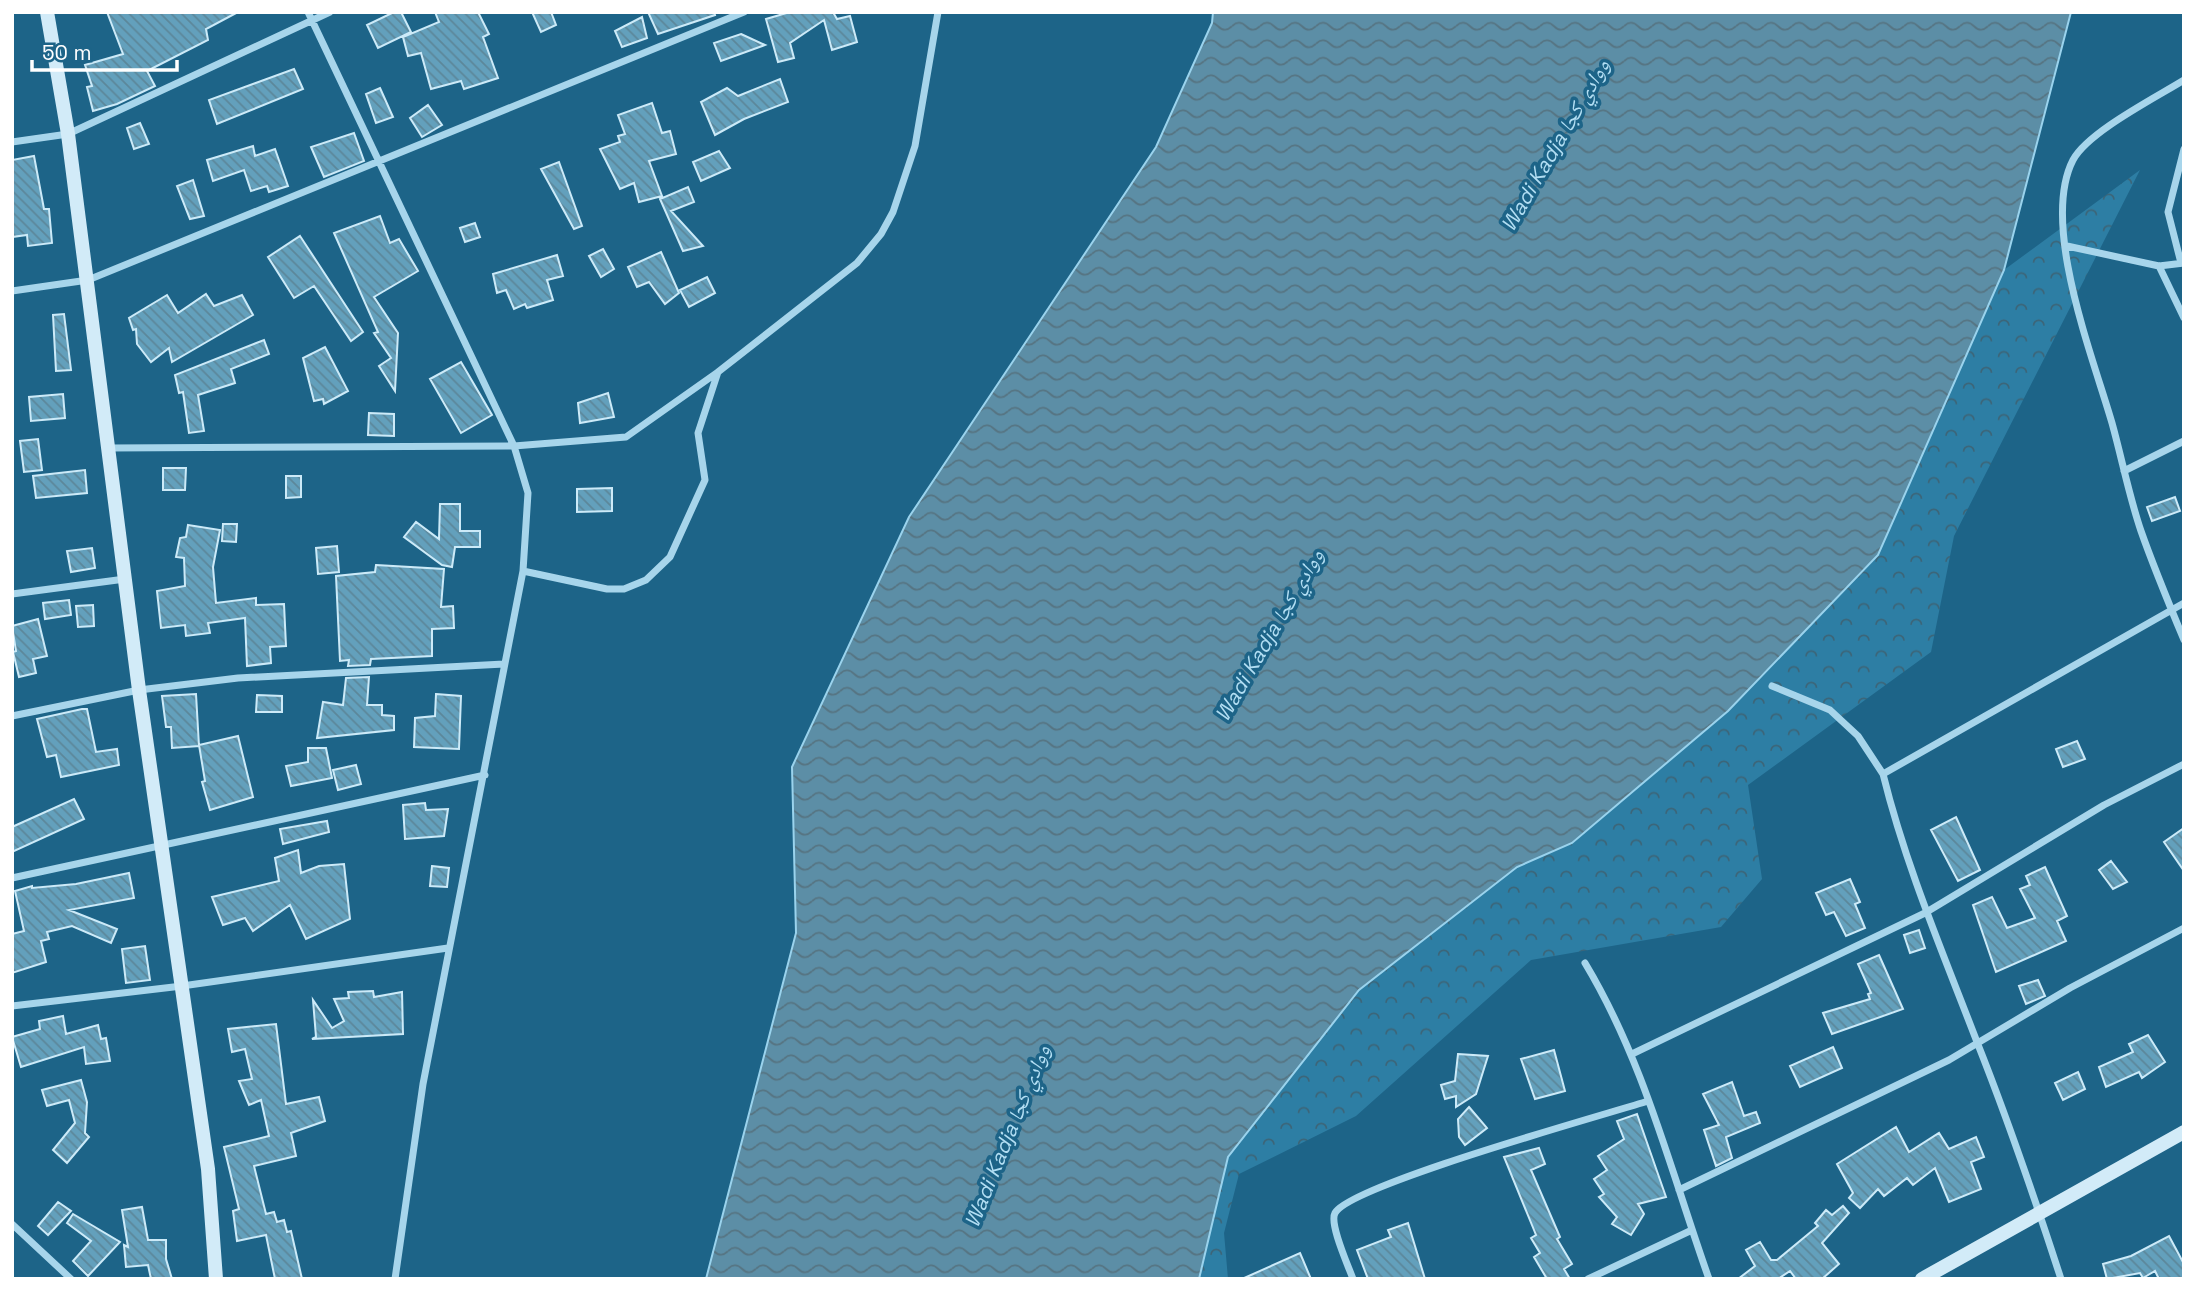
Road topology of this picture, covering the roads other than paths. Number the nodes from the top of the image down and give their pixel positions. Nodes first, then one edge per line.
1 (47, 12) edge
2 (308, 12) edge
3 (330, 12) edge
4 (744, 12) edge
5 (938, 12) edge
6 (312, 21) junction
7 (2184, 80) edge
8 (68, 134) junction
9 (12, 142) edge
10 (2184, 149) edge
11 (379, 162) junction
12 (2067, 246) junction
13 (2183, 263) edge
14 (2159, 266) junction
15 (88, 280) junction
16 (12, 291) edge
17 (2184, 318) edge
18 (718, 372) junction
19 (2184, 441) edge
20 (514, 446) junction
21 (109, 448) junction
22 (2124, 471) junction
23 (523, 571) junction
24 (125, 579) junction
25 (12, 594) edge
26 (2184, 603) edge
27 (2171, 610) junction
28 (2184, 640) edge
29 (504, 664) junction
30 (1772, 686) dead end
31 (139, 690) junction
32 (12, 716) edge
33 (2184, 764) edge
34 (1883, 774) junction
35 (485, 775) junction
36 (161, 845) junction
37 (12, 878) edge
38 (1925, 913) junction
39 (2184, 928) edge
40 (448, 948) junction
41 (1585, 963) dead end
42 (181, 986) junction
43 (12, 1006) edge
44 (1978, 1043) junction
45 (1632, 1054) junction
46 (1648, 1101) junction
47 (2184, 1132) edge
48 (1679, 1190) junction
49 (2039, 1212) junction
50 (12, 1224) edge
51 (1692, 1230) junction
52 (71, 1279) edge
53 (216, 1279) edge
54 (395, 1279) edge
55 (1353, 1279) edge
56 (1588, 1279) edge
57 (1709, 1279) edge
58 (1922, 1279) edge
59 (2061, 1279) edge

1 - 8 street
2 - 6 street
3 - 6 street
4 - 11 street
5 - 18 street
6 - 8 street
6 - 11 street
7 - 12 street
8 - 9 street
8 - 15 street
10 - 13 street
11 - 15 street
11 - 20 street
12 - 14 street
12 - 22 street
13 - 14 street
14 - 17 street
15 - 16 street
15 - 21 street
18 - 20 street
18 - 23 street
19 - 22 street
20 - 21 street
20 - 23 street
21 - 24 street
22 - 27 street
23 - 29 street
24 - 25 street
24 - 31 street
26 - 27 street
27 - 28 street
27 - 34 street
29 - 31 street
29 - 35 street
30 - 34 street
31 - 32 street
31 - 36 street
33 - 38 street
34 - 38 street
35 - 36 street
35 - 40 street
36 - 37 street
36 - 42 street
38 - 44 street
38 - 45 street
39 - 44 street
40 - 42 street
40 - 54 street
41 - 45 street
42 - 43 street
42 - 53 street
44 - 48 street
44 - 49 street
45 - 46 street
46 - 48 street
46 - 55 street
47 - 49 street
48 - 51 street
49 - 58 street
49 - 59 street
50 - 52 street
51 - 56 street
51 - 57 street

